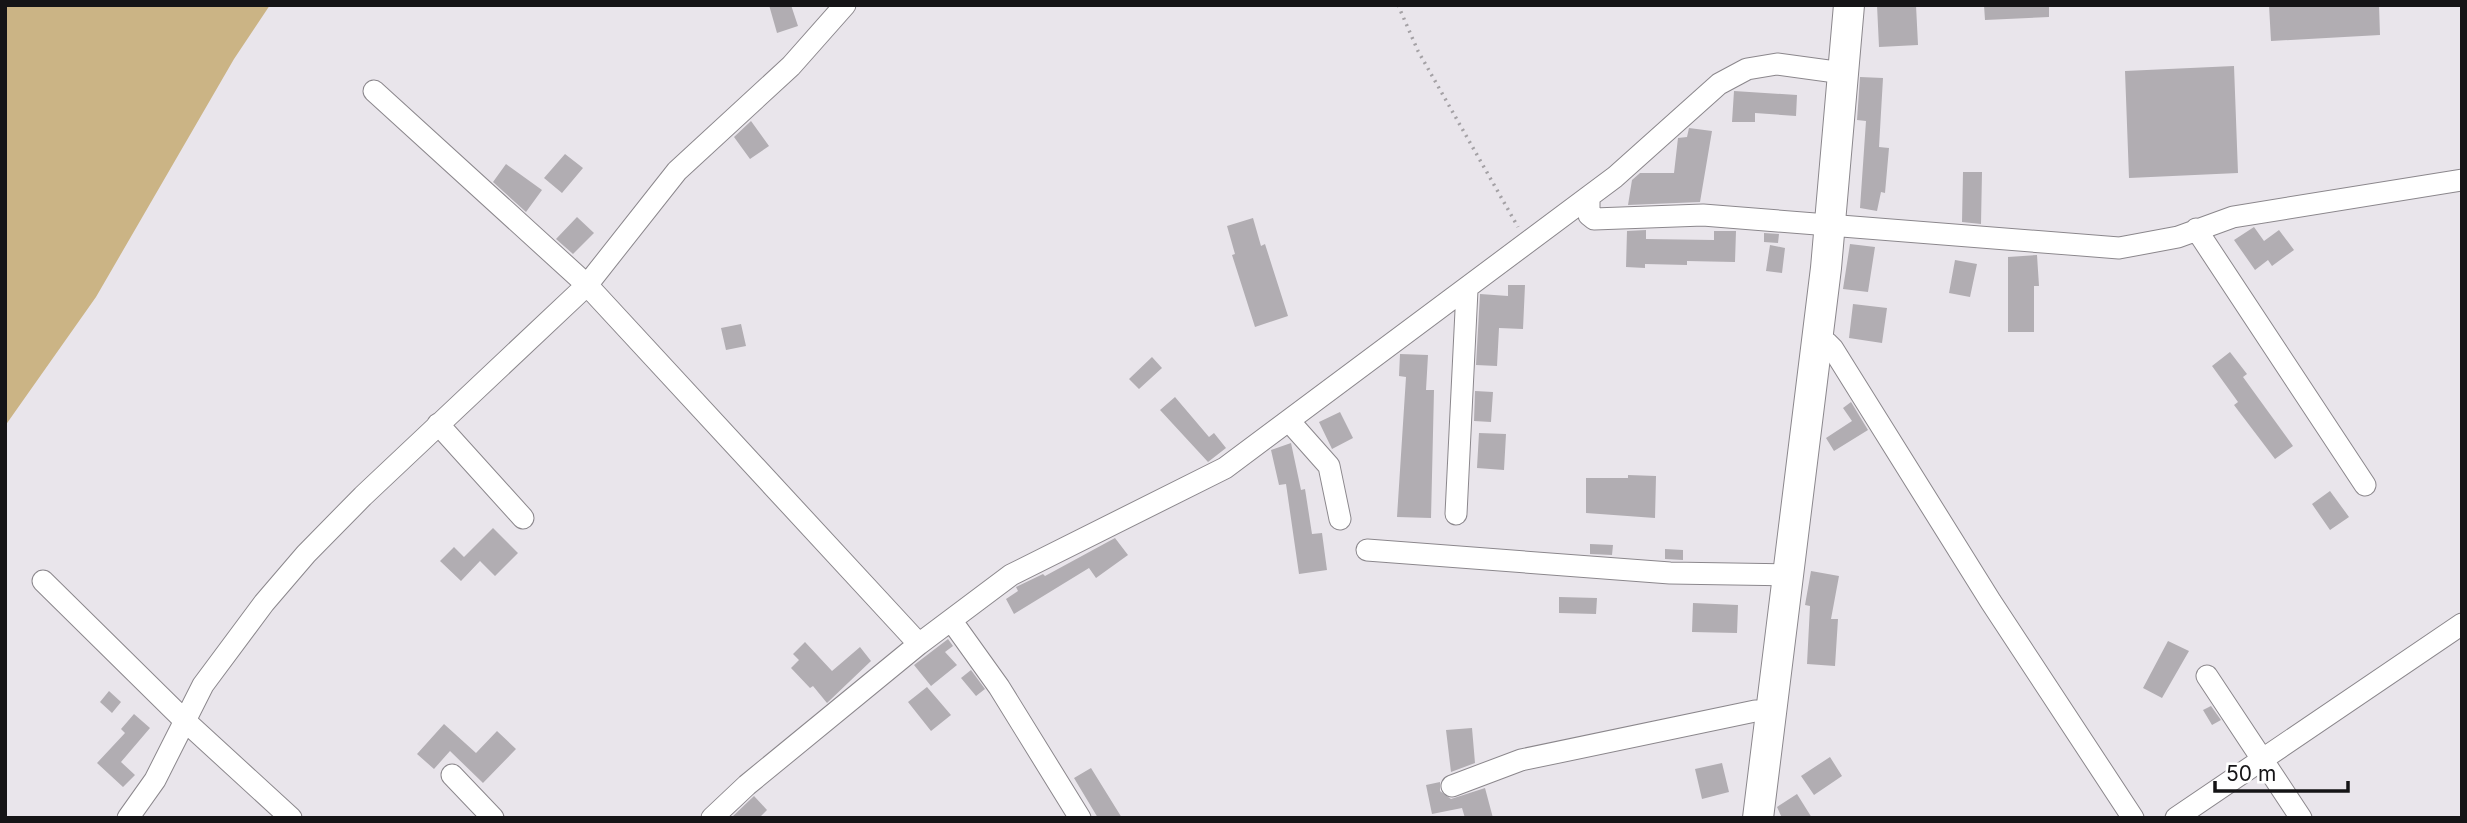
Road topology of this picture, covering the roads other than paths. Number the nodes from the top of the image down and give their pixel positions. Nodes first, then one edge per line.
1 (845, 5) edge
2 (1849, 5) edge
3 (1843, 73) junction
4 (374, 91) dead end
5 (2462, 180) edge
6 (1589, 197) junction
7 (1830, 225) junction
8 (2196, 229) junction
9 (587, 285) junction
10 (1467, 290) junction
11 (1818, 341) junction
12 (1289, 421) junction
13 (438, 424) junction
14 (2365, 485) dead end
15 (1456, 514) dead end
16 (523, 517) dead end
17 (1340, 519) dead end
18 (1367, 550) dead end
19 (1789, 575) junction
20 (43, 581) dead end
21 (951, 620) junction
22 (2462, 624) edge
23 (919, 644) junction
24 (2207, 676) dead end
25 (1772, 711) junction
26 (184, 719) junction
27 (2263, 759) junction
28 (452, 775) dead end
29 (1452, 786) dead end
30 (128, 818) edge
31 (291, 818) edge
32 (493, 818) edge
33 (712, 818) edge
34 (1080, 818) edge
35 (1758, 818) edge
36 (2133, 818) edge
37 (2176, 818) edge
38 (2301, 818) edge

1 - 9 street
2 - 3 street
3 - 6 street
3 - 7 street
4 - 9 street
5 - 8 street
6 - 7 street
6 - 10 street
7 - 8 street
7 - 11 street
8 - 14 street
9 - 13 street
9 - 23 street
10 - 12 street
10 - 15 street
11 - 19 street
11 - 36 street
12 - 17 street
12 - 21 street
13 - 16 street
13 - 26 street
18 - 19 street
19 - 25 street
20 - 26 street
21 - 23 street
21 - 34 street
22 - 27 street
23 - 33 street
24 - 27 street
25 - 29 street
25 - 35 street
26 - 30 street
26 - 31 street
27 - 37 street
27 - 38 street
28 - 32 street

